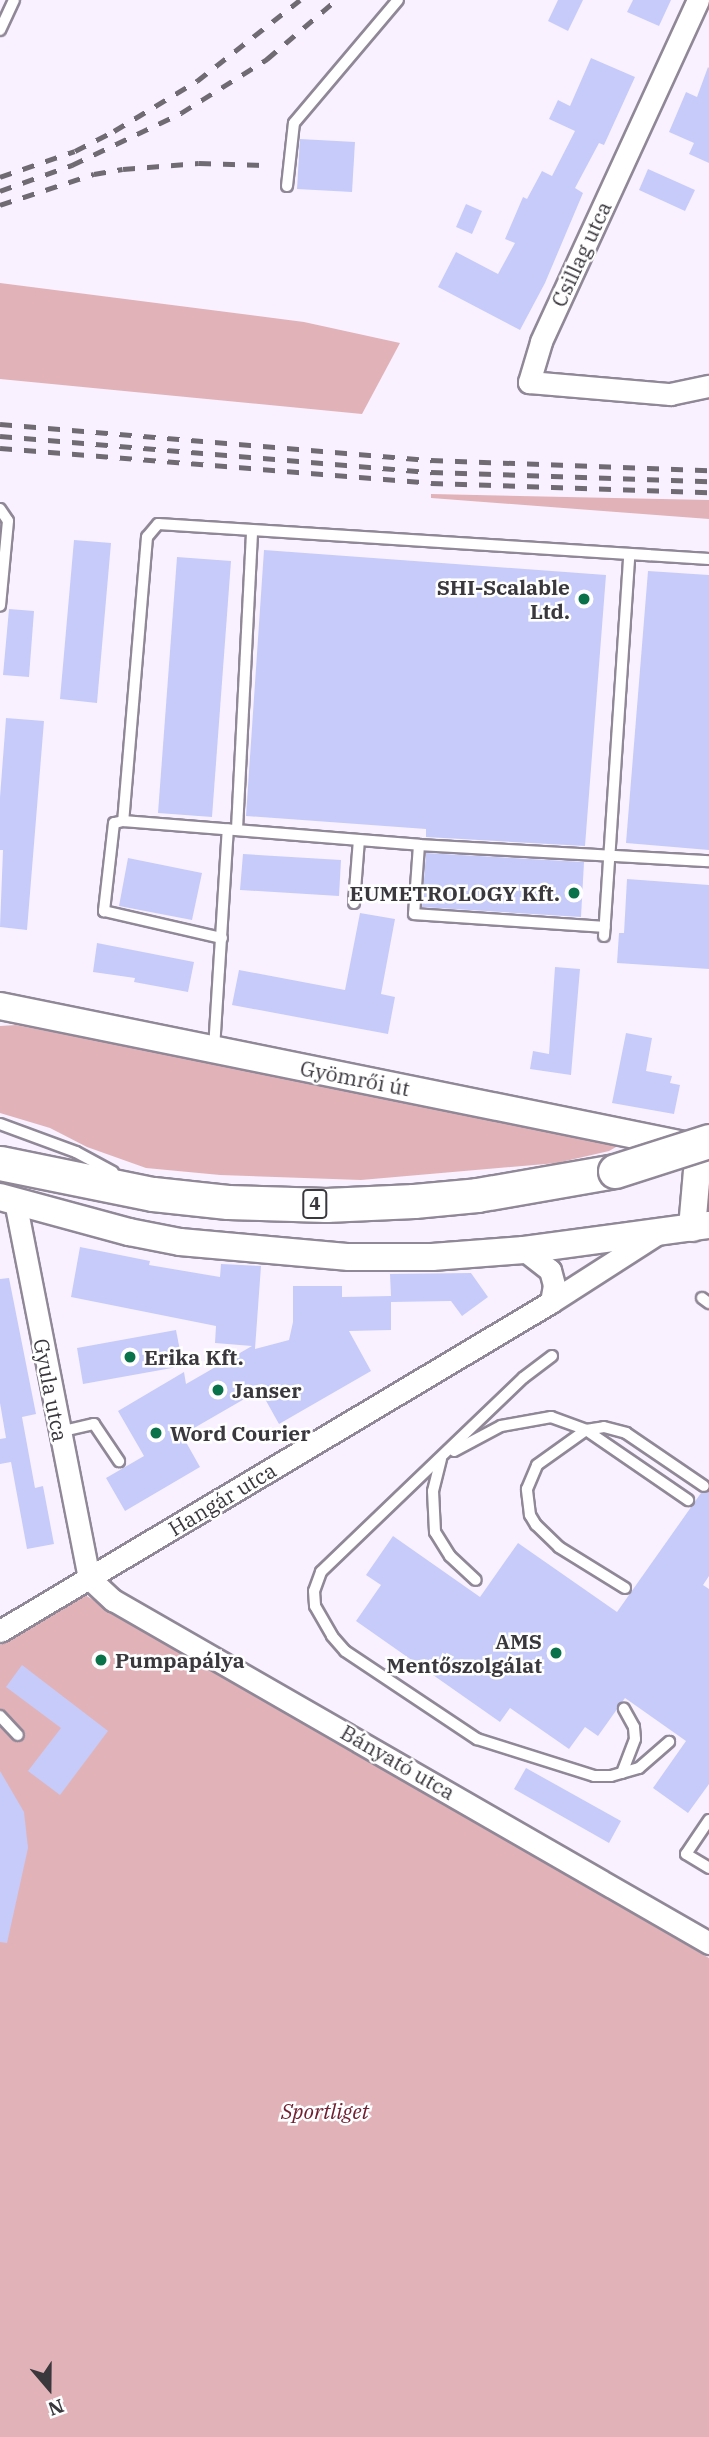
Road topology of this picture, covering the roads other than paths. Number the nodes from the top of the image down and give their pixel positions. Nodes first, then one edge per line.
1 (14, 0) edge
2 (398, 0) edge
3 (698, 0) edge
4 (3, 18) edge
5 (0, 30) edge
6 (287, 186) dead end
7 (709, 386) edge
8 (0, 509) edge
9 (252, 531) junction
10 (629, 556) junction
11 (709, 559) edge
12 (0, 606) edge
13 (123, 821) junction
14 (233, 829) junction
15 (359, 841) junction
16 (419, 845) junction
17 (608, 855) junction
18 (709, 861) edge
19 (354, 903) dead end
20 (222, 937) junction
21 (0, 1006) edge
22 (214, 1049) junction
23 (0, 1124) edge
24 (706, 1143) edge
25 (0, 1163) edge
26 (153, 1194) junction
27 (7, 1199) edge
28 (701, 1226) edge
29 (661, 1231) junction
30 (524, 1250) junction
31 (551, 1302) junction
32 (552, 1356) dead end
33 (586, 1430) junction
34 (59, 1432) junction
35 (442, 1457) junction
36 (119, 1461) dead end
37 (704, 1486) dead end
38 (688, 1500) dead end
39 (89, 1578) junction
40 (476, 1580) dead end
41 (625, 1588) dead end
42 (0, 1631) edge
43 (624, 1709) dead end
44 (0, 1716) edge
45 (18, 1735) dead end
46 (669, 1742) dead end
47 (622, 1773) junction
48 (709, 1820) edge
49 (709, 1868) edge
50 (709, 1943) edge

1 - 4 lane
2 - 6 lane
3 - 7 street, Csillag utca
4 - 5 lane
8 - 12 lane
9 - 10 lane
9 - 13 lane
9 - 14 lane
10 - 11 lane
10 - 17 lane
13 - 14 lane
13 - 20 lane
14 - 15 lane
14 - 20 lane
15 - 16 lane
15 - 19 lane
16 - 17 lane
16 - 17 lane
17 - 18 lane
20 - 22 lane
21 - 22 street, Gyömrői út
22 - 24 street, Gyömrői út
23 - 26 lane
24 - 26 main road, 4, bridge
24 - 28 street
25 - 26 main road, 4
27 - 30 street
27 - 34 street, Gyula utca
28 - 29 street
29 - 30 street
29 - 31 street, Hangár utca
30 - 31 street
31 - 39 street, Hangár utca
32 - 35 lane
33 - 35 lane
33 - 37 lane
33 - 38 lane
33 - 41 lane
34 - 36 lane
34 - 39 street, Gyula utca
35 - 40 lane
35 - 47 lane
39 - 42 street, Hangár utca
39 - 50 street, Bányató utca
43 - 47 lane
44 - 45 lane
46 - 47 lane
48 - 49 lane

